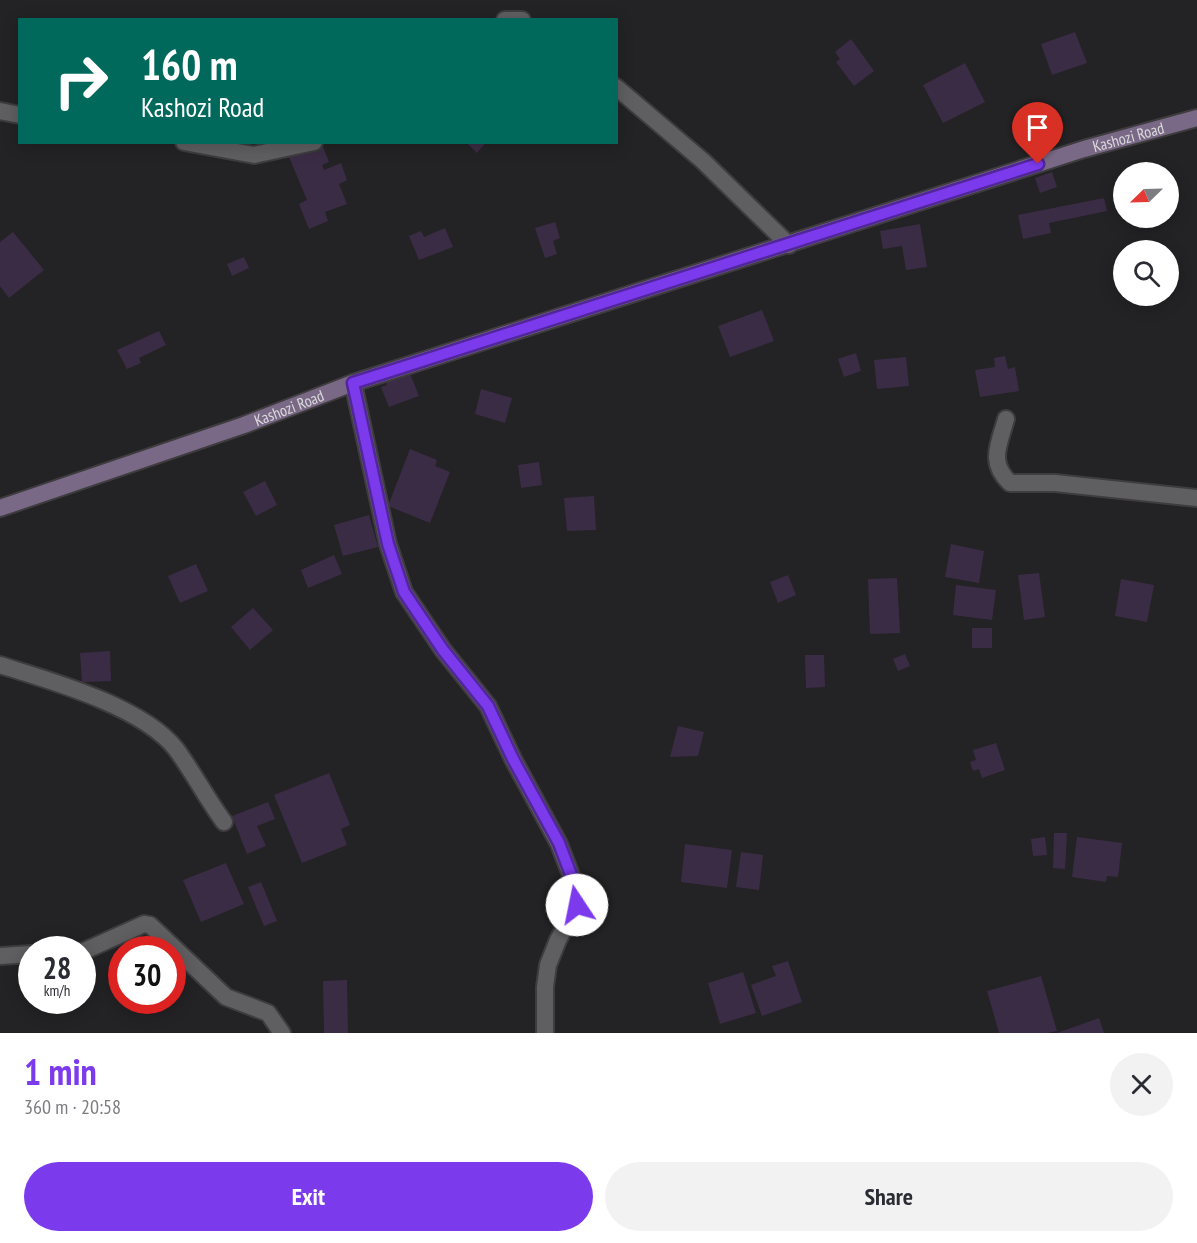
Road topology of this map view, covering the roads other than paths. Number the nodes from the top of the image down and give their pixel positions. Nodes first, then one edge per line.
1 (618, 89) edge
2 (0, 111) edge
3 (18, 115) edge
4 (1197, 118) edge
5 (195, 144) edge
6 (305, 144) edge
7 (789, 245) junction
8 (353, 383) junction
9 (1006, 419) dead end
10 (1197, 498) edge
11 (0, 508) edge
12 (0, 665) edge
13 (224, 822) dead end
14 (96, 946) edge
15 (18, 955) edge
16 (0, 956) edge
17 (282, 1033) edge
18 (545, 1033) edge

1 - 7 street
2 - 3 street
4 - 7 main road, Kashozi Road
5 - 6 street
7 - 8 main road, Kashozi Road
8 - 11 main road, Kashozi Road
8 - 18 street
9 - 10 street
12 - 13 street
14 - 17 street
15 - 16 street

